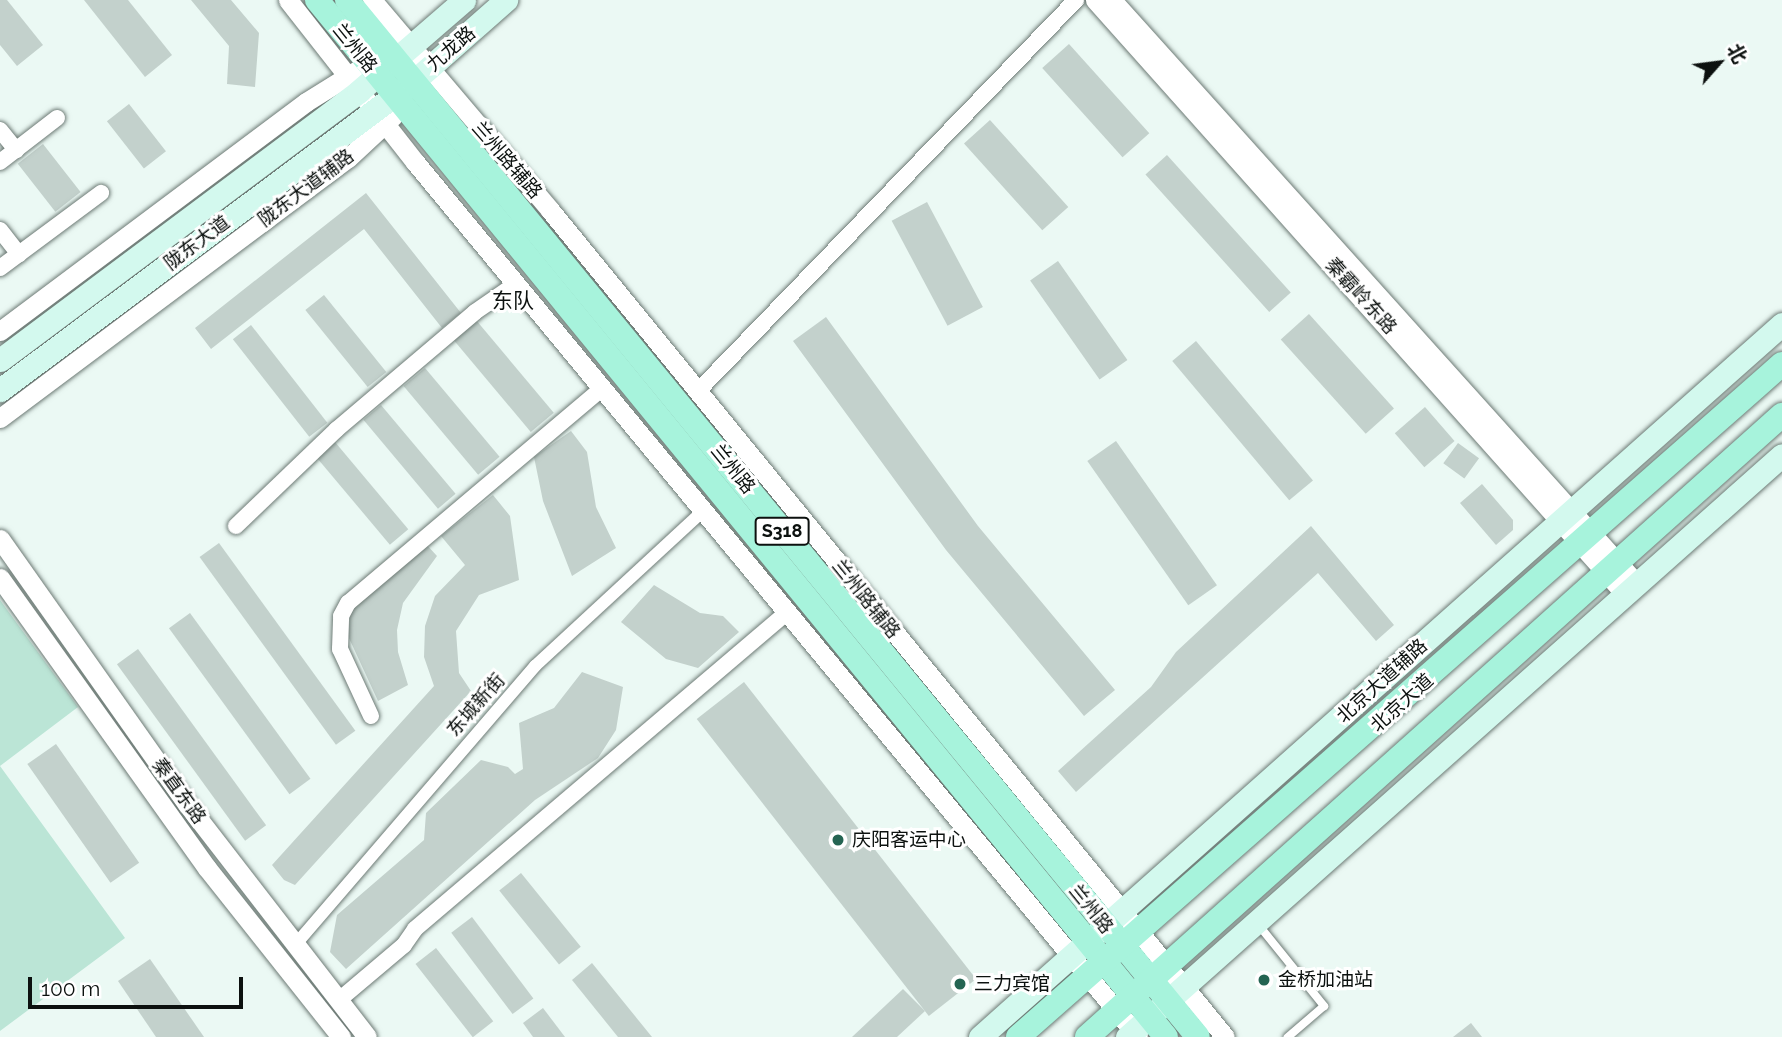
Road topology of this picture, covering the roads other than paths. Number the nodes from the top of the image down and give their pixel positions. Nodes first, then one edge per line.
1 (288, 0) edge
2 (317, 0) edge
3 (347, 0) edge
4 (372, 0) edge
5 (464, 0) edge
6 (506, 0) edge
7 (1076, 0) edge
8 (1095, 0) edge
9 (1112, 0) edge
10 (379, 67) junction
11 (420, 78) junction
12 (389, 109) junction
13 (57, 118) dead end
14 (0, 130) edge
15 (16, 150) junction
16 (0, 162) edge
17 (100, 193) dead end
18 (0, 230) edge
19 (19, 254) junction
20 (0, 268) edge
21 (517, 283) junction
22 (1782, 324) edge
23 (0, 331) edge
24 (0, 360) edge
25 (1782, 364) edge
26 (602, 388) junction
27 (0, 390) edge
28 (698, 391) junction
29 (1782, 415) edge
30 (0, 418) edge
31 (1782, 455) edge
32 (705, 509) junction
33 (1567, 516) junction
34 (236, 526) dead end
35 (1586, 538) junction
36 (0, 539) edge
37 (1611, 567) junction
38 (0, 578) edge
39 (1631, 589) junction
40 (788, 611) junction
41 (371, 716) dead end
42 (1256, 922) junction
43 (1096, 934) junction
44 (296, 944) junction
45 (1113, 954) junction
46 (1159, 974) junction
47 (339, 1000) junction
48 (1125, 1004) junction
49 (1150, 1018) edge
50 (341, 1037) edge
51 (367, 1037) edge
52 (980, 1037) edge
53 (1018, 1037) edge
54 (1087, 1037) edge
55 (1166, 1037) edge
56 (1198, 1037) edge
57 (1225, 1037) edge
58 (1288, 1037) edge

1 - 10 street
2 - 10 main road, 兰州路 / S318
3 - 10 main road, 兰州路 / S318
4 - 10 street
5 - 10 main road, 九龙路
6 - 11 main road, 九龙路
7 - 28 street
8 - 33 street, 秦霸岭东路
9 - 33 street, 秦霸岭东路
10 - 11 main road, 兰州路 / S318
10 - 12 main road, 兰州路 / S318
10 - 23 street
10 - 24 main road, 陇东大道
11 - 12 main road, 九龙路
11 - 28 street, 兰州路辅路
11 - 43 main road, 兰州路 / S318
12 - 21 street, 兰州路辅路
12 - 27 main road, 陇东大道
12 - 30 street, 陇东大道辅路
12 - 43 main road, 兰州路 / S318
13 - 15 street
14 - 15 street
15 - 16 street
17 - 19 street
18 - 19 street
19 - 20 street
21 - 26 street, 兰州路辅路
21 - 34 street
22 - 33 main road, 北京大道辅路
25 - 35 main road, 北京大道
26 - 32 street, 兰州路辅路
26 - 41 street
28 - 43 street, 兰州路辅路
29 - 37 main road, 北京大道
31 - 39 main road
32 - 40 street, 兰州路辅路
32 - 44 street, 东城新街
33 - 35 street, 秦霸岭东路
33 - 43 main road, 北京大道辅路
35 - 37 street, 秦霸岭东路
35 - 45 main road, 北京大道
36 - 44 street, 秦直东路
37 - 39 street, 秦霸岭东路
37 - 46 main road, 北京大道
38 - 50 street, 秦直东路
39 - 42 main road
40 - 43 street, 兰州路辅路
40 - 47 street
42 - 49 main road
42 - 58 lane
43 - 45 main road, 兰州路 / S318
43 - 45 street, 兰州路辅路
43 - 52 main road, 北京大道辅路
44 - 47 street, 秦直东路
45 - 46 main road, 兰州路 / S318
45 - 48 main road, 兰州路 / S318
45 - 53 main road, 北京大道
46 - 48 main road, 北京大道
46 - 49 main road, 兰州路 / S318
47 - 51 street, 秦直东路
48 - 49 main road, 兰州路 / S318
48 - 54 main road, 北京大道
49 - 55 main road, 兰州路 / S318
49 - 56 main road, 兰州路 / S318
49 - 57 street

